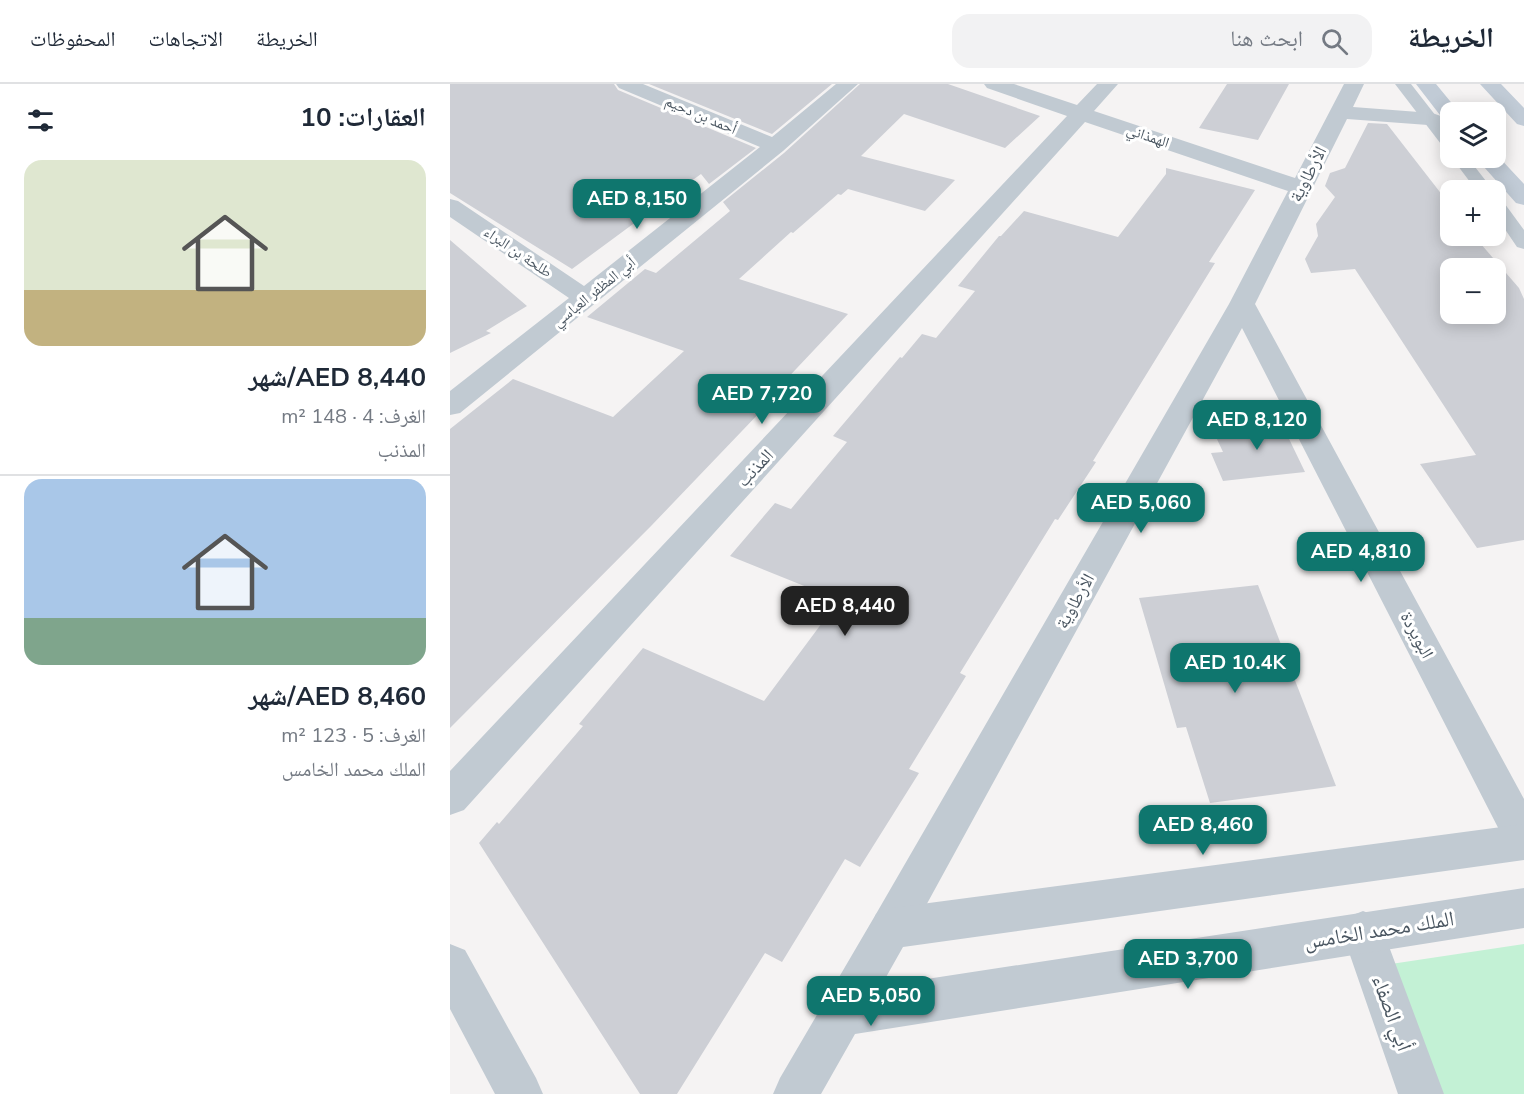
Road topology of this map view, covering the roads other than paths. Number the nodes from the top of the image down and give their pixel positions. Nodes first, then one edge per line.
1 (626, 84) edge
2 (848, 84) edge
3 (994, 84) edge
4 (1108, 84) edge
5 (1354, 84) edge
6 (1403, 84) edge
7 (1426, 84) edge
8 (1490, 84) edge
9 (1340, 112) junction
10 (1440, 112) edge
11 (1082, 113) junction
12 (1440, 116) edge
13 (1440, 120) edge
14 (1524, 120) edge
15 (775, 146) junction
16 (1468, 168) edge
17 (1496, 168) edge
18 (1477, 180) edge
19 (1301, 188) junction
20 (1524, 198) edge
21 (455, 216) edge
22 (1506, 218) edge
23 (1524, 243) edge
24 (586, 298) junction
25 (1242, 304) junction
26 (450, 406) edge
27 (450, 798) edge
28 (1524, 840) edge
29 (1524, 908) edge
30 (891, 928) junction
31 (1363, 932) junction
32 (450, 965) edge
33 (842, 1014) junction
34 (520, 1094) edge
35 (796, 1094) edge
36 (1421, 1094) edge

1 - 15 street, أحمد بن دحيم
2 - 15 street, أبي المظفر العباسي
3 - 11 street, الهمذاني
4 - 11 street, المذنب
5 - 9 street, الأرطاوية
6 - 12 street
7 - 10 main road
8 - 14 main road
9 - 13 street
9 - 19 street, الأرطاوية
11 - 19 street, الهمذاني
11 - 27 street, المذنب
15 - 24 street, أبي المظفر العباسي
16 - 18 street
17 - 20 main road
19 - 25 street, الأرطاوية
21 - 24 street, طلحة بن البراء
22 - 23 street
24 - 26 street, أبي المظفر العباسي
25 - 28 street, البويردة
25 - 30 street, الأرطاوية
28 - 30 street
29 - 31 street, الملك محمد الخامس
30 - 33 street, الأرطاوية
31 - 33 street, الملك محمد الخامس
31 - 36 street, أبي الصفاء
32 - 34 street
33 - 35 street, الأرطاوية

